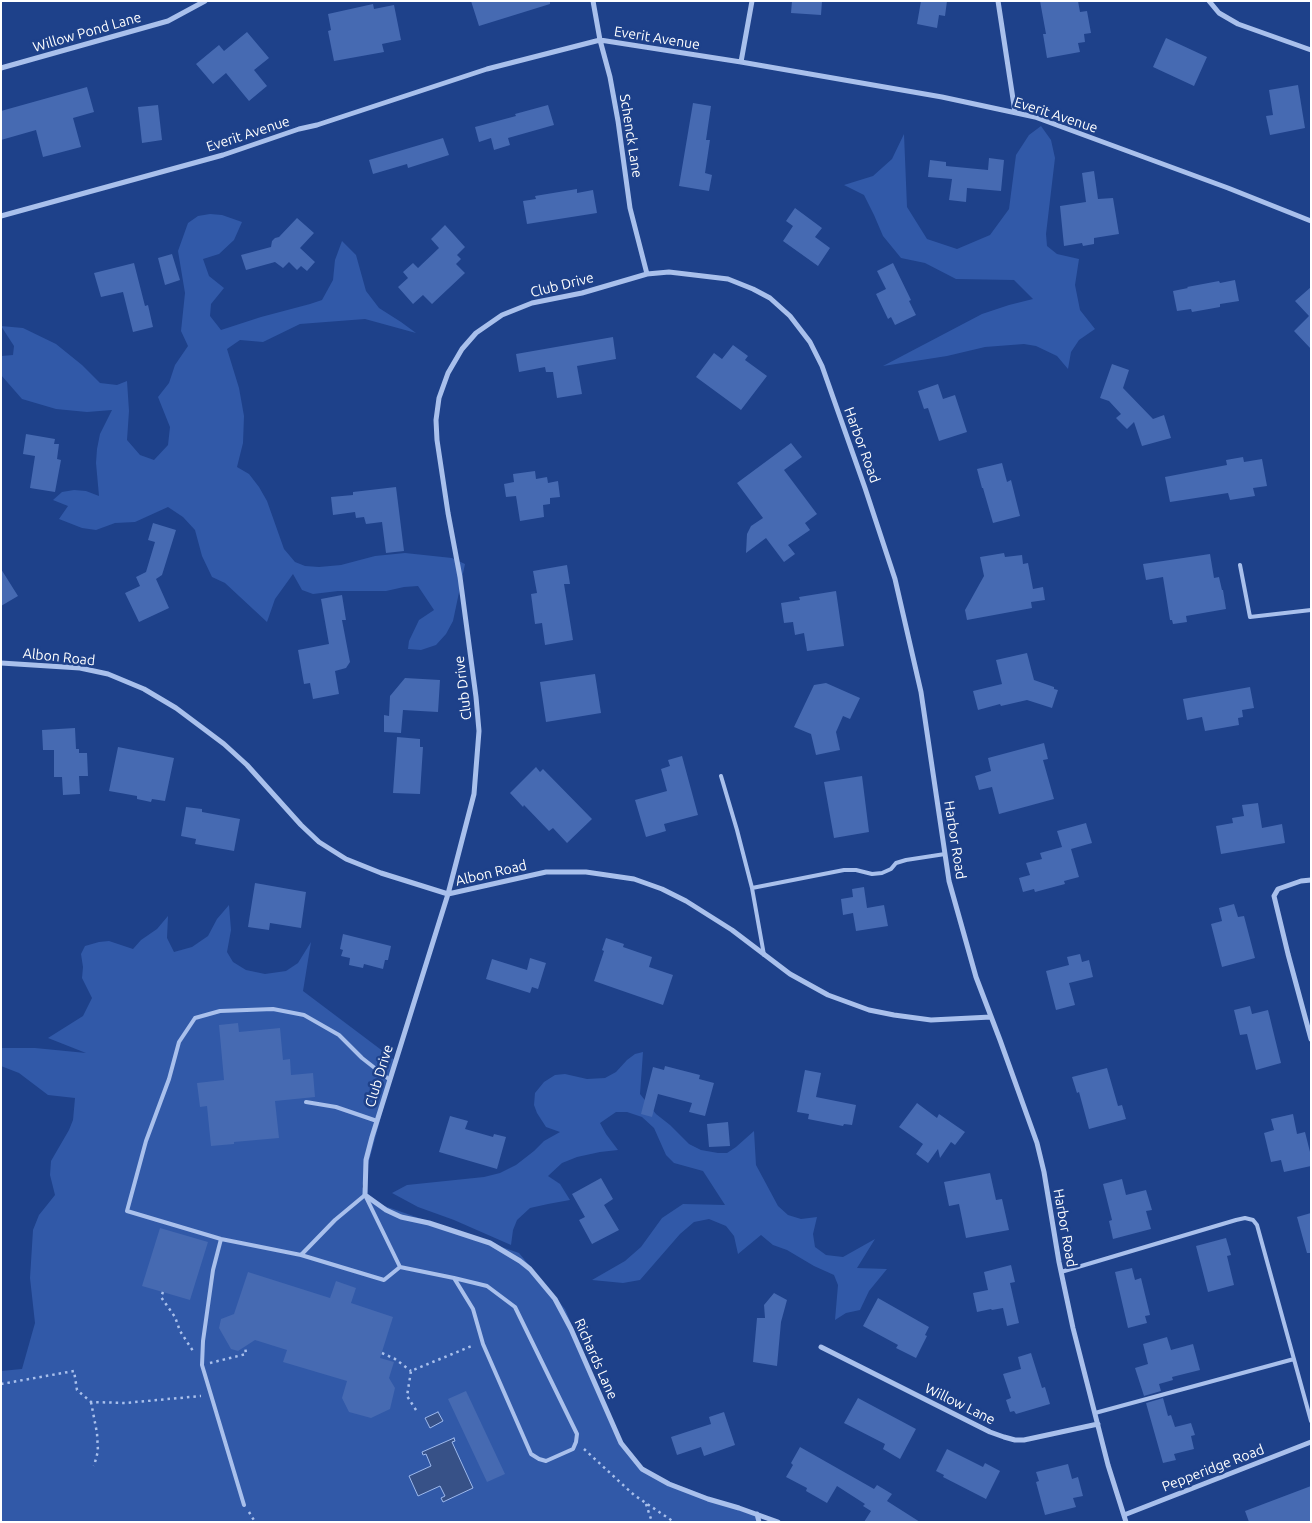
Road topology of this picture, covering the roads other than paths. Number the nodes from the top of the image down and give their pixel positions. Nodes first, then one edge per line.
1 (205, 1) edge
2 (592, 1) edge
3 (752, 1) edge
4 (998, 1) edge
5 (1209, 1) edge
6 (600, 40) junction
7 (1311, 50) edge
8 (741, 62) junction
9 (1, 68) edge
10 (1014, 112) junction
11 (1, 216) edge
12 (1311, 221) edge
13 (647, 274) junction
14 (1240, 565) dead end
15 (1311, 610) edge
16 (1, 663) edge
17 (721, 776) dead end
18 (945, 854) junction
19 (1311, 880) edge
20 (752, 888) junction
21 (448, 894) junction
22 (764, 955) junction
23 (991, 1017) junction
24 (1311, 1039) edge
25 (390, 1080) junction
26 (306, 1102) dead end
27 (377, 1121) junction
28 (365, 1196) junction
29 (221, 1238) junction
30 (301, 1255) junction
31 (400, 1267) junction
32 (1061, 1272) junction
33 (454, 1278) junction
34 (821, 1347) dead end
35 (1294, 1359) junction
36 (1095, 1413) junction
37 (1311, 1421) edge
38 (1098, 1424) junction
39 (1311, 1442) edge
40 (244, 1505) dead end
41 (757, 1514) junction
42 (1124, 1515) junction
43 (759, 1522) edge
44 (778, 1522) edge
45 (1126, 1522) edge

1 - 9 street, Willow Pond Lane
2 - 6 street, Schenck Lane
3 - 8 street
4 - 10 street
5 - 7 street
6 - 8 street, Everit Avenue
6 - 11 street, Everit Avenue
6 - 13 street, Schenck Lane
8 - 10 street, Everit Avenue
10 - 12 street, Everit Avenue
13 - 18 street, Harbor Road
13 - 21 street, Club Drive
14 - 15 lane
16 - 21 street, Albon Road
17 - 20 lane
18 - 20 lane
18 - 23 street, Harbor Road
19 - 24 street
20 - 22 lane
21 - 22 street, Albon Road
21 - 25 street, Club Drive
22 - 23 street, Albon Road
23 - 32 street, Harbor Road
25 - 27 street, Club Drive
25 - 29 lane
26 - 27 lane
27 - 28 street, Club Drive
28 - 30 lane
28 - 31 lane
28 - 41 street, Richards Lane
29 - 30 lane
29 - 40 lane
30 - 31 lane
31 - 33 lane
32 - 35 lane
32 - 36 street, Harbor Road
33 - 33 lane
34 - 38 street, Willow Lane
35 - 36 lane
35 - 37 lane
36 - 38 street, Harbor Road
38 - 42 street, Harbor Road
39 - 42 street, Pepperidge Road
41 - 43 street
41 - 44 street, Richards Lane
42 - 45 street, Harbor Road

